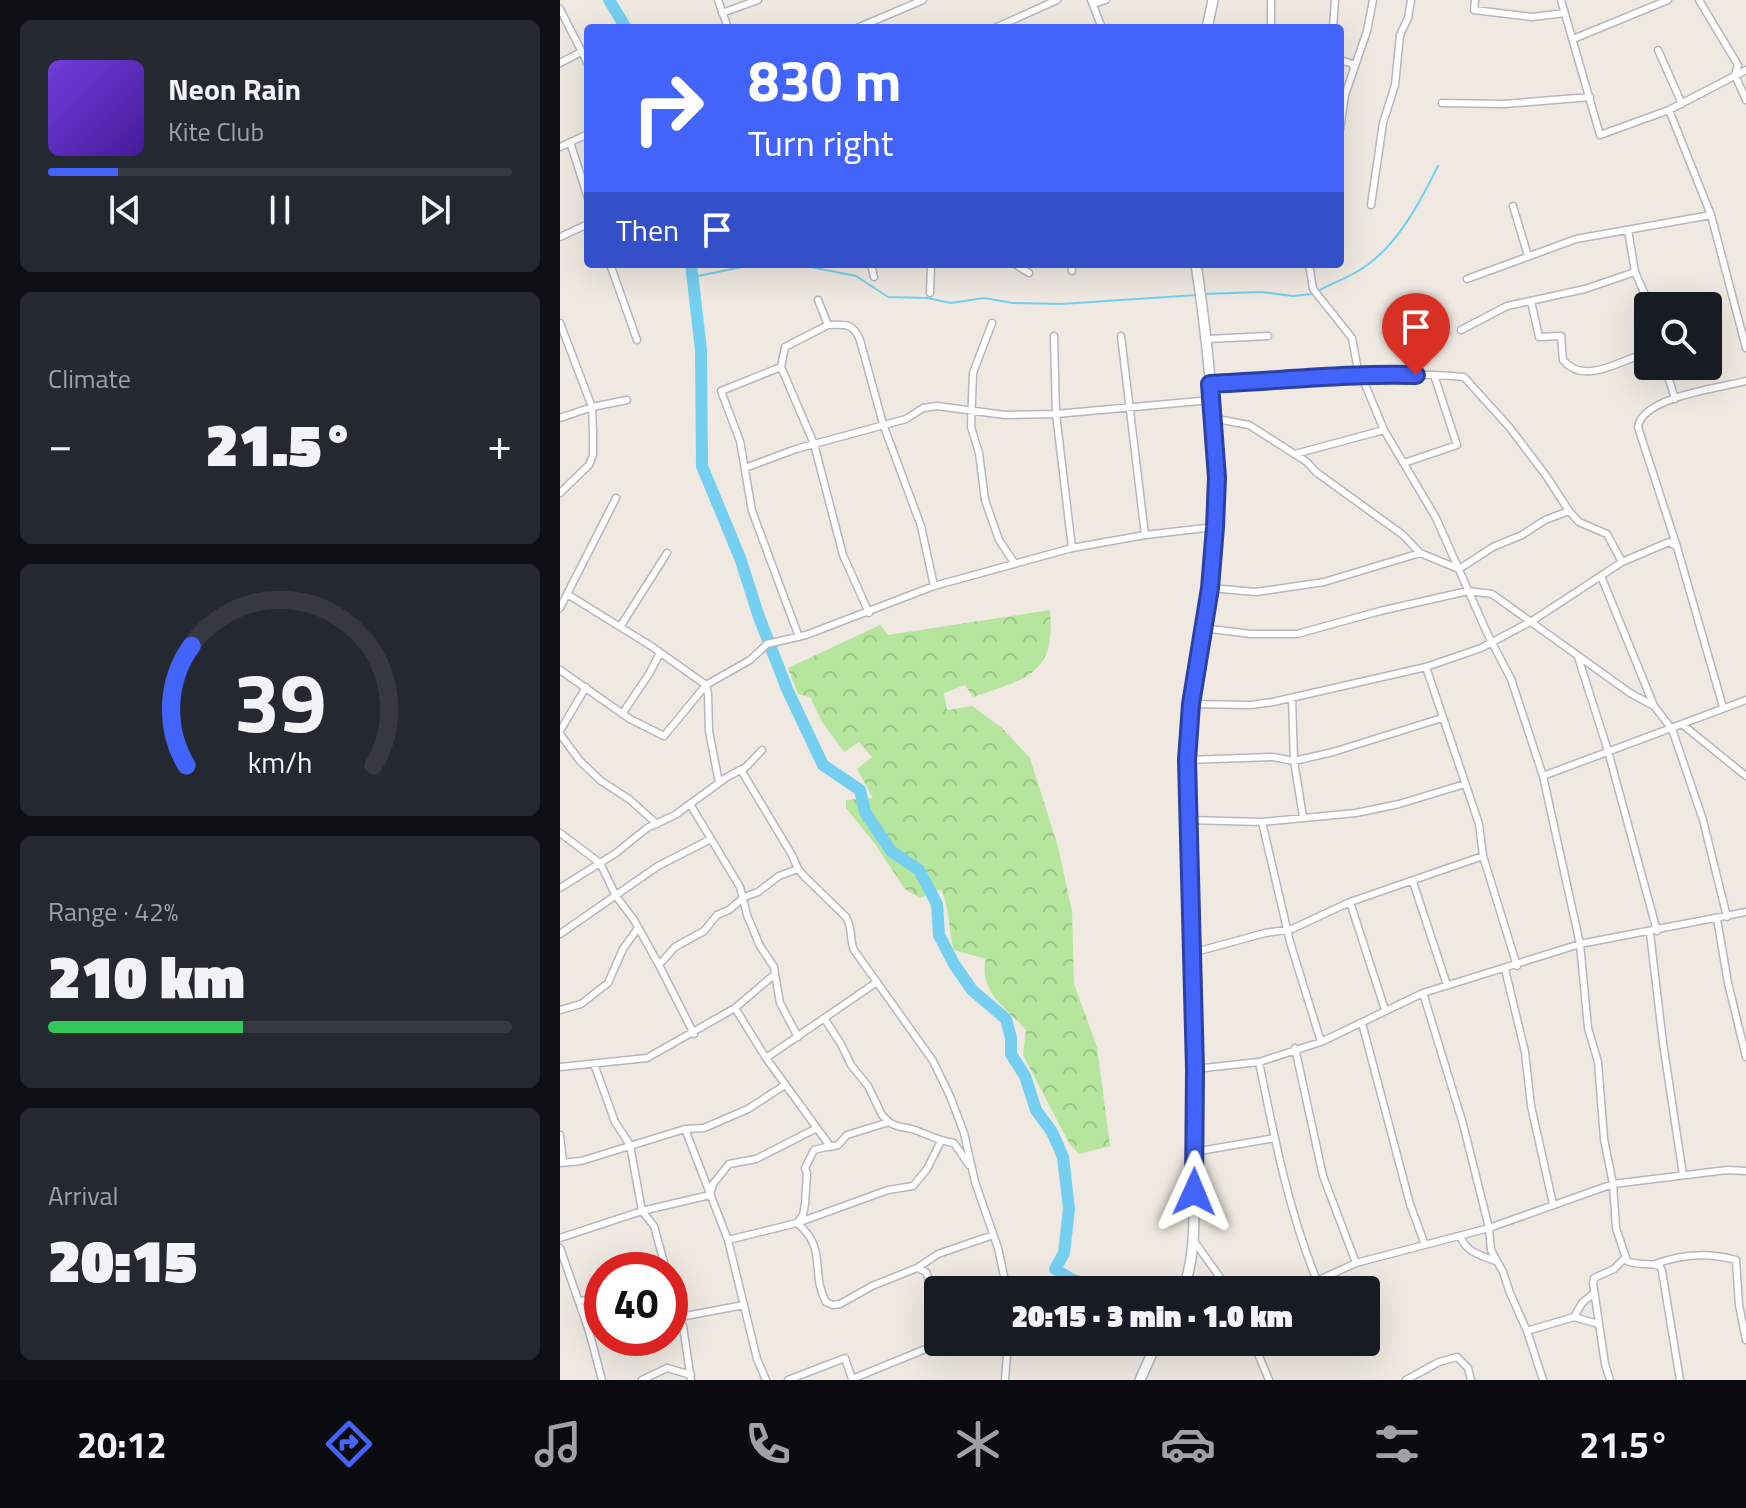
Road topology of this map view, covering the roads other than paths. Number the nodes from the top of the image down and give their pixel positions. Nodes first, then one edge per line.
1 (718, 0) edge
2 (758, 0) edge
3 (923, 0) edge
4 (1057, 0) edge
5 (1106, 0) edge
6 (1213, 0) edge
7 (1271, 0) edge
8 (1335, 0) edge
9 (1373, 0) edge
10 (1411, 0) edge
11 (1475, 0) edge
12 (1561, 0) edge
13 (1668, 0) edge
14 (1699, 0) edge
15 (1092, 2) edge
16 (560, 9) edge
17 (722, 13) junction
18 (1565, 13) junction
19 (726, 24) edge
20 (866, 24) edge
21 (1015, 24) edge
22 (1100, 24) edge
23 (1208, 24) edge
24 (1271, 24) edge
25 (1333, 24) edge
26 (1573, 39) junction
27 (1658, 50) dead end
28 (581, 52) junction
29 (584, 57) edge
30 (1344, 61) edge
31 (560, 63) edge
32 (1746, 70) edge
33 (1735, 75) junction
34 (1350, 79) junction
35 (1590, 97) junction
36 (1746, 100) edge
37 (1442, 103) dead end
38 (1682, 104) junction
39 (1344, 109) edge
40 (1669, 110) junction
41 (584, 136) edge
42 (570, 142) junction
43 (560, 147) edge
44 (584, 186) edge
45 (1371, 205) dead end
46 (1513, 206) dead end
47 (1711, 215) junction
48 (584, 226) edge
49 (1628, 230) junction
50 (560, 237) edge
51 (1528, 256) junction
52 (611, 268) edge
53 (872, 268) edge
54 (931, 268) edge
55 (1021, 268) edge
56 (1197, 268) edge
57 (1310, 268) edge
58 (1635, 272) junction
59 (1029, 273) dead end
60 (874, 277) dead end
61 (1467, 279) dead end
62 (1644, 292) edge
63 (930, 293) dead end
64 (818, 300) dead end
65 (1531, 301) junction
66 (560, 323) edge
67 (992, 323) dead end
68 (828, 325) junction
69 (1461, 330) dead end
70 (1054, 336) dead end
71 (1121, 336) dead end
72 (1268, 336) dead end
73 (1208, 339) junction
74 (637, 340) dead end
75 (1746, 348) edge
76 (1634, 358) edge
77 (781, 367) junction
78 (1361, 375) junction
79 (1434, 375) junction
80 (1669, 380) edge
81 (1746, 381) edge
82 (1210, 384) junction
83 (1675, 399) junction
84 (627, 400) dead end
85 (1211, 400) junction
86 (592, 407) junction
87 (1128, 407) junction
88 (970, 409) junction
89 (1056, 414) junction
90 (560, 418) edge
91 (1212, 418) junction
92 (883, 424) junction
93 (1384, 430) junction
94 (814, 444) junction
95 (1295, 454) junction
96 (1404, 463) junction
97 (745, 468) junction
98 (560, 493) edge
99 (616, 498) dead end
100 (1569, 511) junction
101 (1215, 527) junction
102 (1145, 535) junction
103 (1677, 547) junction
104 (1072, 548) junction
105 (667, 553) dead end
106 (1420, 553) junction
107 (1622, 562) junction
108 (1015, 564) junction
109 (1459, 569) junction
110 (1601, 576) junction
111 (934, 586) junction
112 (1210, 588) junction
113 (1468, 591) junction
114 (567, 594) junction
115 (560, 608) edge
116 (869, 613) junction
117 (1532, 621) junction
118 (620, 627) junction
119 (1203, 628) junction
120 (799, 637) junction
121 (1493, 642) junction
122 (660, 653) junction
123 (1578, 657) junction
124 (1426, 667) junction
125 (560, 670) edge
126 (706, 685) junction
127 (586, 687) junction
128 (1292, 698) junction
129 (1746, 700) edge
130 (1191, 704) junction
131 (1654, 706) junction
132 (1723, 707) junction
133 (622, 714) junction
134 (1442, 718) junction
135 (1683, 725) junction
136 (1672, 729) junction
137 (560, 733) edge
138 (762, 750) dead end
139 (1608, 751) junction
140 (1187, 760) junction
141 (1294, 761) junction
142 (741, 770) junction
143 (1543, 776) junction
144 (1746, 776) edge
145 (719, 783) junction
146 (1465, 784) junction
147 (690, 804) junction
148 (1303, 817) junction
149 (1188, 820) junction
150 (1262, 822) junction
151 (657, 824) junction
152 (560, 833) edge
153 (711, 839) junction
154 (1483, 856) junction
155 (600, 863) junction
156 (798, 869) junction
157 (1413, 882) junction
158 (560, 888) edge
159 (616, 896) junction
160 (744, 897) junction
161 (1350, 902) junction
162 (1746, 912) edge
163 (1727, 917) junction
164 (1717, 919) junction
165 (638, 928) junction
166 (1287, 930) junction
167 (1654, 932) junction
168 (560, 934) edge
169 (1580, 944) junction
170 (1192, 953) junction
171 (659, 965) junction
172 (1517, 966) junction
173 (1505, 969) junction
174 (775, 974) junction
175 (877, 982) junction
176 (1447, 985) junction
177 (1423, 993) junction
178 (735, 1008) junction
179 (560, 1010) edge
180 (1385, 1010) junction
181 (824, 1018) junction
182 (1362, 1023) junction
183 (694, 1034) junction
184 (798, 1037) junction
185 (1321, 1042) junction
186 (1295, 1048) junction
187 (1746, 1057) edge
188 (766, 1058) junction
189 (1259, 1062) junction
190 (594, 1064) junction
191 (560, 1067) edge
192 (1195, 1069) junction
193 (785, 1085) junction
194 (889, 1122) junction
195 (817, 1128) junction
196 (685, 1129) junction
197 (560, 1135) edge
198 (1275, 1138) junction
199 (941, 1141) junction
200 (630, 1145) junction
201 (814, 1150) junction
202 (1194, 1152) junction
203 (561, 1162) edge
204 (972, 1169) junction
205 (1746, 1171) edge
206 (1683, 1175) junction
207 (1613, 1184) junction
208 (710, 1195) junction
209 (1553, 1204) junction
210 (642, 1211) junction
211 (797, 1223) junction
212 (1489, 1228) junction
213 (993, 1235) junction
214 (1460, 1236) junction
215 (560, 1238) edge
216 (728, 1240) junction
217 (1194, 1240) junction
218 (1425, 1245) junction
219 (560, 1248) edge
220 (661, 1252) edge
221 (1625, 1258) junction
222 (1496, 1261) junction
223 (1356, 1263) junction
224 (1654, 1264) junction
225 (917, 1268) junction
226 (928, 1276) edge
227 (1003, 1276) edge
228 (1188, 1276) edge
229 (1219, 1276) edge
230 (1315, 1276) edge
231 (1328, 1276) edge
232 (1742, 1287) edge
233 (1593, 1294) junction
234 (584, 1300) edge
235 (579, 1301) junction
236 (744, 1305) junction
237 (688, 1316) edge
238 (1574, 1317) junction
239 (1598, 1324) junction
240 (1527, 1331) junction
241 (1746, 1340) edge
242 (924, 1350) edge
243 (687, 1356) edge
244 (1007, 1356) edge
245 (1151, 1356) edge
246 (1259, 1356) edge
247 (691, 1378) edge
248 (602, 1380) edge
249 (642, 1380) edge
250 (766, 1380) edge
251 (788, 1380) edge
252 (1005, 1380) edge
253 (1140, 1380) edge
254 (1269, 1380) edge
255 (1406, 1380) edge
256 (1471, 1380) edge
257 (1543, 1380) edge
258 (1610, 1380) edge
259 (1680, 1380) edge

1 - 17 street
2 - 17 street
3 - 20 street
4 - 21 street
5 - 15 street
6 - 23 street
7 - 24 street
8 - 25 street
9 - 34 street
10 - 45 street
11 - 18 street
12 - 18 street
13 - 26 street
14 - 33 street
15 - 22 street
16 - 28 street
17 - 19 street
18 - 26 street
26 - 35 street
27 - 38 street
28 - 29 street
28 - 31 street
30 - 34 street
32 - 33 street
33 - 36 street
33 - 38 street
34 - 39 street
35 - 37 street
35 - 40 street
38 - 40 street
40 - 47 street
41 - 42 street
42 - 43 street
42 - 44 street
46 - 51 street
47 - 49 street
47 - 75 street
48 - 50 street
49 - 51 street
49 - 58 street
51 - 61 street
52 - 74 street
53 - 60 street
54 - 63 street
55 - 59 street
56 - 73 street
57 - 78 street
58 - 62 street
58 - 65 street
64 - 68 street
65 - 69 street
65 - 76 street
66 - 86 street
67 - 88 street
68 - 77 street
68 - 92 street
70 - 89 street
71 - 87 street
72 - 73 street
73 - 82 street
77 - 94 street
77 - 97 street
78 - 79 street
78 - 82 street
78 - 93 street
79 - 96 street
79 - 100 street
80 - 83 street
81 - 83 street
82 - 85 street
83 - 103 street
84 - 86 street
85 - 87 street
85 - 91 street
86 - 90 street
86 - 98 street
87 - 89 street
87 - 102 street
88 - 89 street
88 - 92 street
88 - 108 street
89 - 104 street
91 - 95 street
91 - 101 street
92 - 94 street
92 - 111 street
93 - 95 street
93 - 96 street
94 - 97 street
94 - 116 street
95 - 106 street
96 - 109 street
97 - 120 street
99 - 114 street
100 - 107 street
100 - 109 street
101 - 102 street
101 - 112 street
102 - 104 street
103 - 107 street
103 - 132 street
104 - 108 street
105 - 118 street
106 - 109 street
106 - 112 street
107 - 110 street
108 - 111 street
109 - 113 street
110 - 117 street
110 - 131 street
111 - 116 street
112 - 119 street
113 - 117 street
113 - 119 street
113 - 121 street
114 - 115 street
114 - 118 street
116 - 120 street
117 - 121 street
117 - 123 street
118 - 122 street
119 - 130 street
120 - 126 street
121 - 124 street
121 - 143 street
122 - 126 street
122 - 133 street
123 - 131 street
123 - 139 street
124 - 128 street
124 - 134 street
125 - 127 street
126 - 133 street
126 - 145 street
127 - 133 street
127 - 137 street
128 - 130 street
128 - 141 street
129 - 132 street
130 - 140 street
131 - 136 street
132 - 135 street
134 - 141 street
134 - 146 street
135 - 136 street
135 - 144 street
136 - 139 street
136 - 163 street
137 - 151 street
138 - 142 street
139 - 143 street
139 - 167 street
140 - 141 street
140 - 149 street
141 - 148 street
142 - 145 street
142 - 156 street
143 - 169 street
145 - 147 street
146 - 148 street
146 - 154 street
147 - 151 street
147 - 153 street
148 - 150 street
149 - 150 street
149 - 170 street
150 - 166 street
151 - 155 street
152 - 155 street
153 - 159 street
153 - 160 street
154 - 157 street
154 - 172 street
155 - 158 street
155 - 159 street
156 - 160 street
156 - 175 street
157 - 161 street
157 - 176 street
159 - 165 street
159 - 168 street
160 - 171 street
160 - 174 street
161 - 166 street
161 - 180 street
162 - 163 street
163 - 164 street
164 - 167 street
164 - 187 street
165 - 171 street
165 - 179 street
166 - 170 street
166 - 185 street
167 - 169 street
167 - 206 street
169 - 172 street
169 - 207 street
170 - 192 street
171 - 183 street
172 - 173 street
173 - 176 street
173 - 209 street
174 - 178 street
174 - 184 street
175 - 181 street
175 - 204 street
176 - 177 street
177 - 180 street
177 - 212 street
178 - 183 street
178 - 188 street
180 - 182 street
181 - 184 street
181 - 194 street
182 - 185 street
182 - 218 street
183 - 190 street
184 - 188 street
185 - 186 street
186 - 189 street
186 - 223 street
188 - 193 street
189 - 192 street
189 - 198 street
190 - 191 street
190 - 200 street
192 - 202 street
193 - 195 street
193 - 196 street
194 - 199 street
194 - 201 street
195 - 201 street
195 - 208 street
196 - 200 street
196 - 208 street
197 - 203 street
198 - 202 street
198 - 230 street
199 - 204 street
199 - 211 street
200 - 203 street
200 - 210 street
201 - 211 street
202 - 217 street
204 - 213 street
205 - 206 street
206 - 207 street
207 - 209 street
207 - 221 street
208 - 210 street
208 - 216 street
209 - 212 street
210 - 215 street
210 - 220 street
211 - 216 street
211 - 225 street
212 - 214 street
212 - 222 street
213 - 225 street
213 - 227 street
214 - 218 street
214 - 222 street
216 - 236 street
217 - 228 street
217 - 229 street
218 - 223 street
219 - 235 street
221 - 224 street
221 - 233 street
222 - 240 street
223 - 231 street
224 - 232 street
224 - 259 street
225 - 226 street
232 - 241 street
233 - 238 street
233 - 239 street
234 - 235 street
235 - 248 street
236 - 237 street
236 - 250 street
238 - 239 street
238 - 240 street
239 - 258 street
240 - 257 street
242 - 251 street
243 - 247 street
244 - 252 street
245 - 253 street
246 - 254 street
247 - 249 street
255 - 256 street

